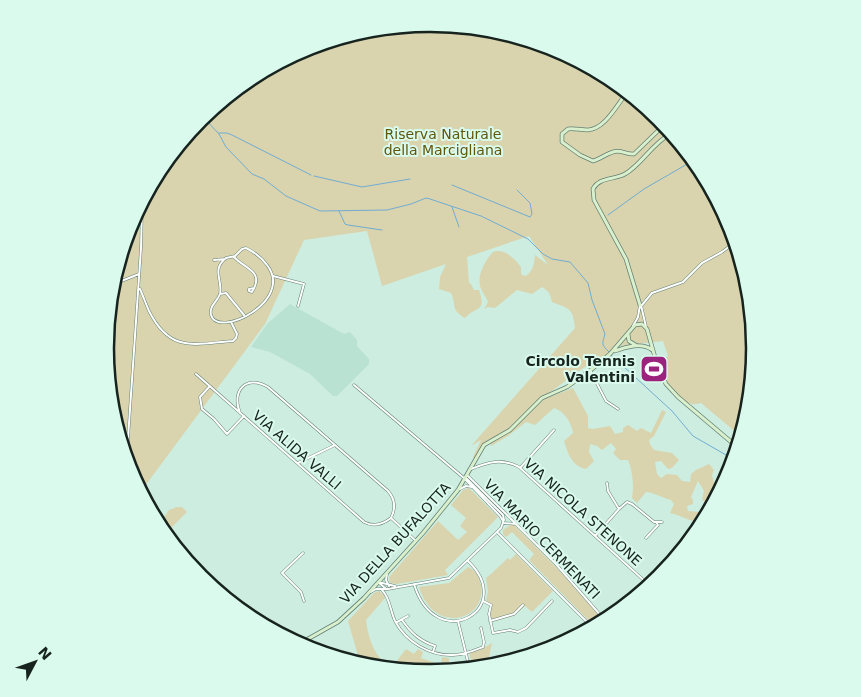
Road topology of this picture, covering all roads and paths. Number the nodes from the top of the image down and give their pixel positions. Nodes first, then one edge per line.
1 (623, 98) edge
2 (659, 130) edge
3 (665, 137) edge
4 (141, 223) edge
5 (730, 246) edge
6 (234, 256) junction
7 (224, 259) junction
8 (214, 260) dead end
9 (139, 274) junction
10 (273, 276) junction
11 (122, 281) edge
12 (138, 287) junction
13 (254, 288) dead end
14 (220, 294) junction
15 (138, 298) junction
16 (144, 298) junction
17 (641, 305) junction
18 (298, 306) dead end
19 (244, 315) junction
20 (231, 322) junction
21 (633, 326) junction
22 (647, 329) junction
23 (629, 331) junction
24 (648, 336) junction
25 (639, 346) junction
26 (653, 353) junction
27 (610, 354) junction
28 (590, 370) junction
29 (196, 374) dead end
30 (354, 385) dead end
31 (210, 386) junction
32 (618, 409) dead end
33 (240, 413) junction
34 (244, 416) junction
35 (554, 430) dead end
36 (128, 440) edge
37 (732, 443) edge
38 (335, 445) junction
39 (298, 463) junction
40 (520, 468) junction
41 (471, 469) junction
42 (466, 478) junction
43 (607, 483) dead end
44 (472, 487) junction
45 (458, 490) junction
46 (490, 504) junction
47 (619, 509) junction
48 (502, 515) junction
49 (508, 516) junction
50 (391, 518) junction
51 (511, 518) junction
52 (656, 522) junction
53 (662, 522) dead end
54 (504, 523) junction
55 (508, 523) junction
56 (516, 524) junction
57 (497, 532) junction
58 (594, 536) junction
59 (646, 538) dead end
60 (416, 541) junction
61 (303, 553) dead end
62 (468, 561) junction
63 (393, 565) junction
64 (645, 581) edge
65 (378, 582) junction
66 (414, 584) junction
67 (389, 586) junction
68 (398, 586) junction
69 (388, 589) junction
70 (392, 589) junction
71 (382, 590) junction
72 (388, 597) junction
73 (364, 598) junction
74 (304, 600) dead end
75 (482, 601) junction
76 (552, 601) dead end
77 (523, 605) dead end
78 (600, 615) edge
79 (408, 616) dead end
80 (402, 620) junction
81 (458, 621) junction
82 (490, 621) junction
83 (396, 622) junction
84 (587, 622) edge
85 (481, 628) dead end
86 (308, 639) edge
87 (433, 652) junction
88 (466, 653) junction
89 (468, 662) edge

1 - 2 street
3 - 17 street
4 - 9 street
5 - 17 street
6 - 7 street
6 - 10 street
6 - 13 street
7 - 8 street
7 - 14 street
9 - 11 street
9 - 12 street
10 - 18 street
10 - 19 street
12 - 15 street
12 - 16 street
14 - 19 street
14 - 20 street
15 - 16 street
15 - 36 street
16 - 20 street
17 - 21 street
17 - 22 street
19 - 20 street
21 - 22 street
21 - 23 street
22 - 24 street
23 - 25 street
23 - 27 street, VIA DELLA BUFALOTTA
24 - 25 street
24 - 26 street
25 - 26 street
25 - 27 street, VIA DELLA BUFALOTTA
26 - 37 street
27 - 28 street, VIA DELLA BUFALOTTA
28 - 32 street
28 - 41 street, VIA DELLA BUFALOTTA
29 - 31 street, VIA ALIDA VALLI
30 - 42 street
31 - 33 street, VIA ALIDA VALLI
31 - 34 street
33 - 34 street, VIA ALIDA VALLI
33 - 38 street
34 - 39 street, VIA ALIDA VALLI
35 - 40 street
38 - 39 street
38 - 50 street
39 - 50 street, VIA ALIDA VALLI
40 - 41 street, VIA NICOLA STENONE
40 - 58 street, VIA NICOLA STENONE
41 - 42 street, VIA DELLA BUFALOTTA
42 - 44 street
42 - 45 street, VIA DELLA BUFALOTTA
42 - 46 street
42 - 49 street, VIA MARIO CERMENATI
43 - 47 street
44 - 45 street
44 - 46 street
45 - 60 street, VIA DELLA BUFALOTTA
46 - 48 street
46 - 54 street
47 - 52 street
47 - 58 street
48 - 49 street
48 - 54 street
49 - 51 street, VIA MARIO CERMENATI
50 - 60 street
51 - 55 street
51 - 56 street, VIA MARIO CERMENATI
52 - 53 street
52 - 59 street
54 - 55 street
54 - 57 street
55 - 56 street
56 - 78 street, VIA MARIO CERMENATI
57 - 62 street
57 - 84 street
58 - 64 street, VIA NICOLA STENONE
60 - 63 street, VIA DELLA BUFALOTTA
61 - 74 street
62 - 66 street
62 - 75 street
63 - 65 street, VIA DELLA BUFALOTTA
63 - 67 street
65 - 67 street
65 - 69 street
65 - 73 street, VIA DELLA BUFALOTTA
66 - 68 street
66 - 81 street
67 - 68 street
68 - 70 street
69 - 70 street
69 - 71 street
70 - 72 street
71 - 72 street
71 - 73 street
72 - 83 street
73 - 86 street, VIA DELLA BUFALOTTA
75 - 81 street
75 - 82 street
76 - 82 street
77 - 82 street
79 - 80 street
80 - 83 street
80 - 87 street
81 - 88 street
83 - 87 street
85 - 88 street
87 - 88 street
88 - 89 street

